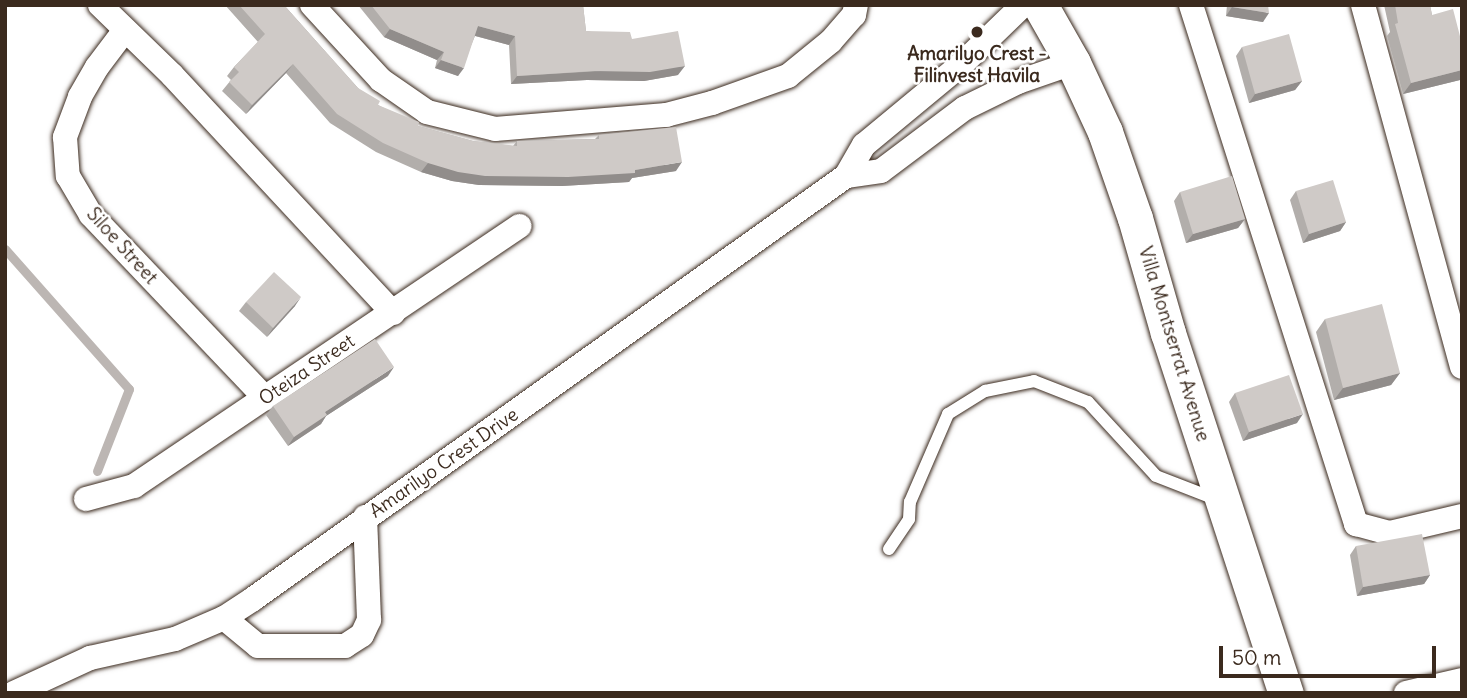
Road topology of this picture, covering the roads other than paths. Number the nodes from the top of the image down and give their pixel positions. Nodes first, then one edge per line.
1 (100, 5) edge
2 (312, 5) edge
3 (856, 5) edge
4 (1023, 5) edge
5 (1040, 5) edge
6 (1191, 5) edge
7 (1363, 5) edge
8 (125, 30) junction
9 (1073, 63) junction
10 (846, 176) junction
11 (520, 226) dead end
12 (393, 313) junction
13 (1462, 367) edge
14 (265, 398) junction
15 (86, 499) dead end
16 (1225, 503) junction
17 (1462, 516) edge
18 (365, 517) junction
19 (890, 549) dead end
20 (224, 618) junction
21 (1462, 680) edge
22 (13, 693) edge
23 (1286, 693) edge
24 (1406, 693) edge

1 - 8 street
2 - 3 street
4 - 10 street, Amarilyo Crest Drive
5 - 9 street, Villa Montserrat Avenue
6 - 17 street
7 - 13 street
8 - 12 street
8 - 14 street, Siloe Street
9 - 10 street, Amarilyo Crest Drive
9 - 16 street, Villa Montserrat Avenue
10 - 18 street, Amarilyo Crest Drive
11 - 12 street, Oteiza Street
12 - 14 street, Oteiza Street
14 - 15 street, Oteiza Street
16 - 19 lane
16 - 23 street, Villa Montserrat Avenue
18 - 20 street, Amarilyo Crest Drive
18 - 20 street
20 - 22 street, Amarilyo Crest Drive
21 - 24 street

